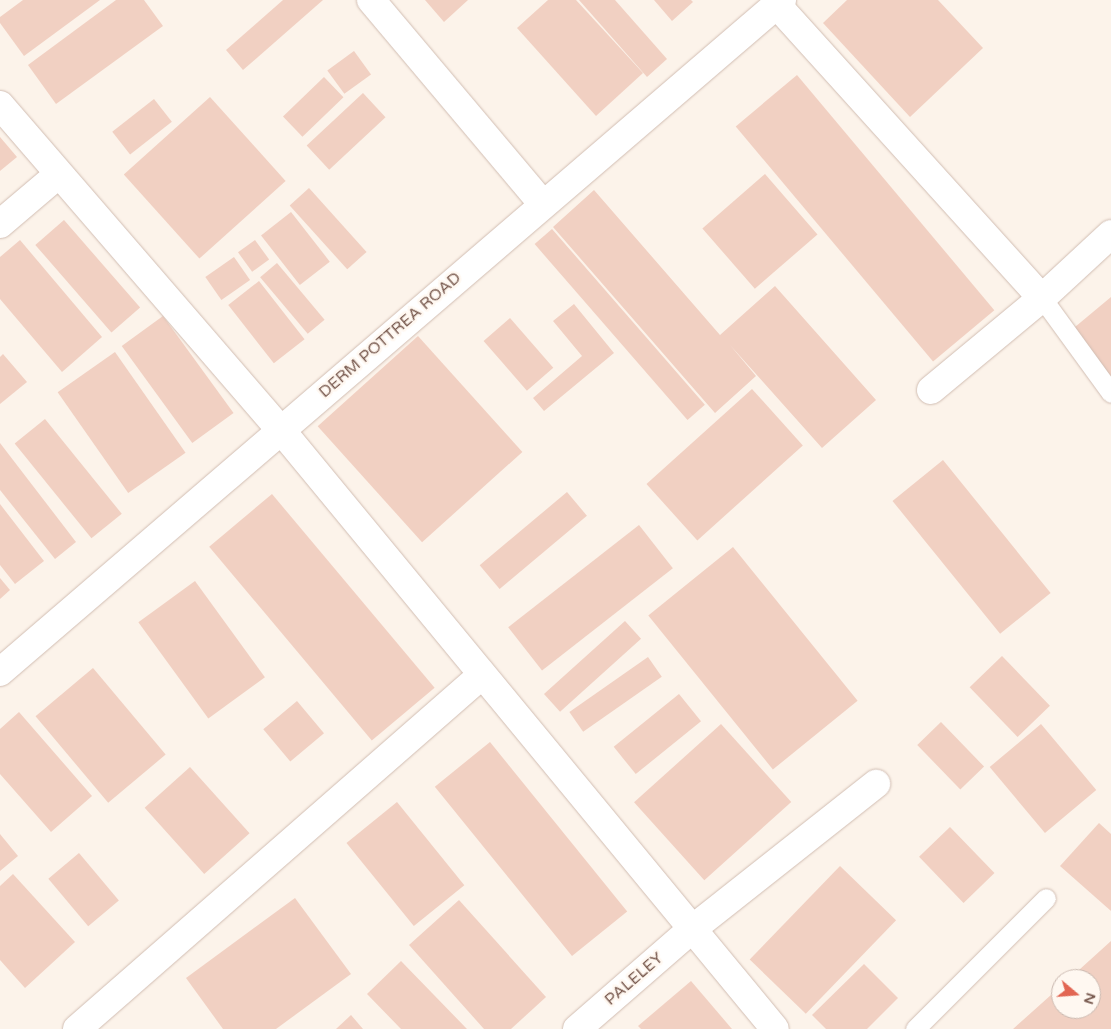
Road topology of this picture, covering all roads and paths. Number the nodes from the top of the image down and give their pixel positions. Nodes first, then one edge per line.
1 (371, 0) edge
2 (780, 2) edge
3 (0, 105) edge
4 (59, 174) junction
5 (542, 204) junction
6 (0, 224) edge
7 (1111, 234) edge
8 (1042, 298) junction
9 (931, 390) dead end
10 (1111, 393) edge
11 (281, 430) junction
12 (0, 672) edge
13 (482, 675) junction
14 (876, 784) dead end
15 (1046, 898) dead end
16 (691, 930) junction
17 (78, 1029) edge
18 (577, 1029) edge
19 (775, 1029) edge
20 (915, 1029) edge

1 - 5 street
2 - 5 street, DERM POTTREA ROAD
2 - 8 street
3 - 4 street
4 - 6 street
4 - 11 street
5 - 11 street, DERM POTTREA ROAD
7 - 8 street
8 - 9 street
8 - 10 lane
11 - 12 street, DERM POTTREA ROAD
11 - 13 street
13 - 16 street
13 - 17 street
14 - 16 street, PALELEY
15 - 20 lane
16 - 18 street, PALELEY
16 - 19 street

